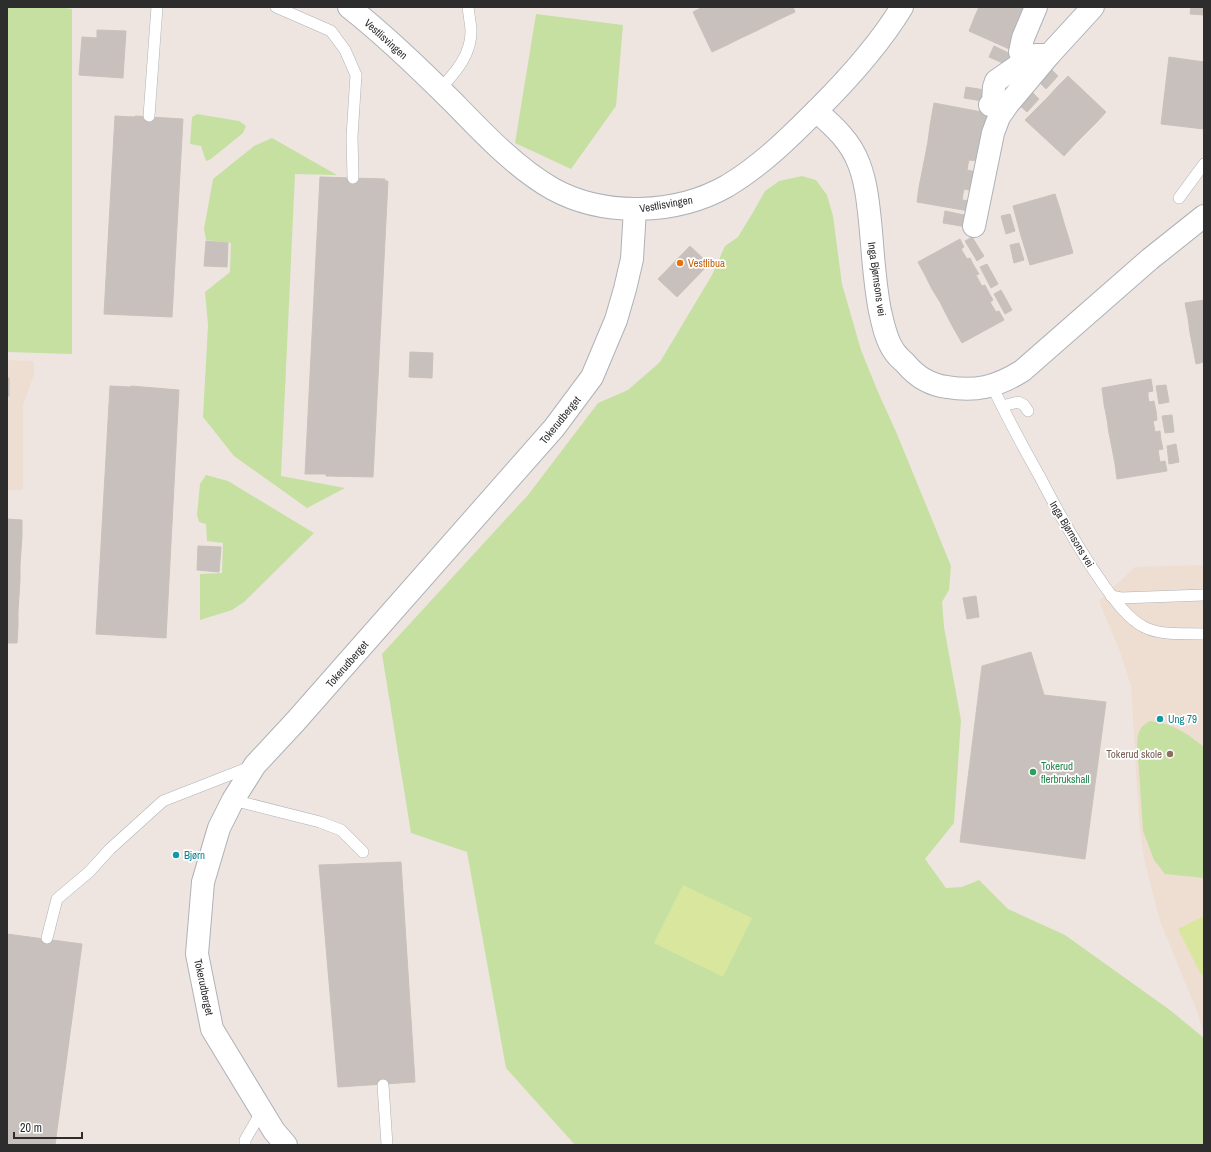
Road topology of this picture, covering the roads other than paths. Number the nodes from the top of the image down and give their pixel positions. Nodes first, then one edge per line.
1 (157, 7) edge
2 (276, 7) edge
3 (349, 7) edge
4 (468, 7) edge
5 (902, 7) edge
6 (1036, 7) edge
7 (1093, 7) edge
8 (1049, 56) junction
9 (1024, 57) junction
10 (440, 89) junction
11 (995, 109) junction
12 (816, 111) junction
13 (149, 116) dead end
14 (1204, 164) edge
15 (353, 178) dead end
16 (1179, 198) dead end
17 (635, 210) junction
18 (1204, 216) edge
19 (974, 226) dead end
20 (992, 386) junction
21 (1002, 406) junction
22 (1028, 411) dead end
23 (1204, 595) edge
24 (1111, 596) junction
25 (1204, 634) edge
26 (255, 765) junction
27 (233, 800) junction
28 (363, 852) dead end
29 (47, 938) dead end
30 (383, 1085) dead end
31 (262, 1111) junction
32 (245, 1145) edge
33 (286, 1145) edge
34 (387, 1145) edge

1 - 13 lane
2 - 15 lane
3 - 10 street, Vestlisvingen
4 - 10 lane
5 - 12 street, Vestlisvingen
6 - 9 street
7 - 8 street
8 - 9 street
8 - 11 street
9 - 11 street
10 - 17 street, Vestlisvingen
11 - 19 street
12 - 17 street, Vestlisvingen
12 - 20 street, Inga Bjørnsons vei
14 - 16 lane
17 - 26 street, Tokerudberget
18 - 20 street, Inga Bjørnsons vei
20 - 21 lane, Inga Bjørnsons vei
21 - 22 lane
21 - 24 lane, Inga Bjørnsons vei
23 - 24 lane
24 - 25 lane, Inga Bjørnsons vei
26 - 27 street, Tokerudberget
26 - 29 lane
27 - 28 lane
27 - 31 street, Tokerudberget
30 - 34 lane
31 - 32 lane
31 - 33 street, Tokerudberget

